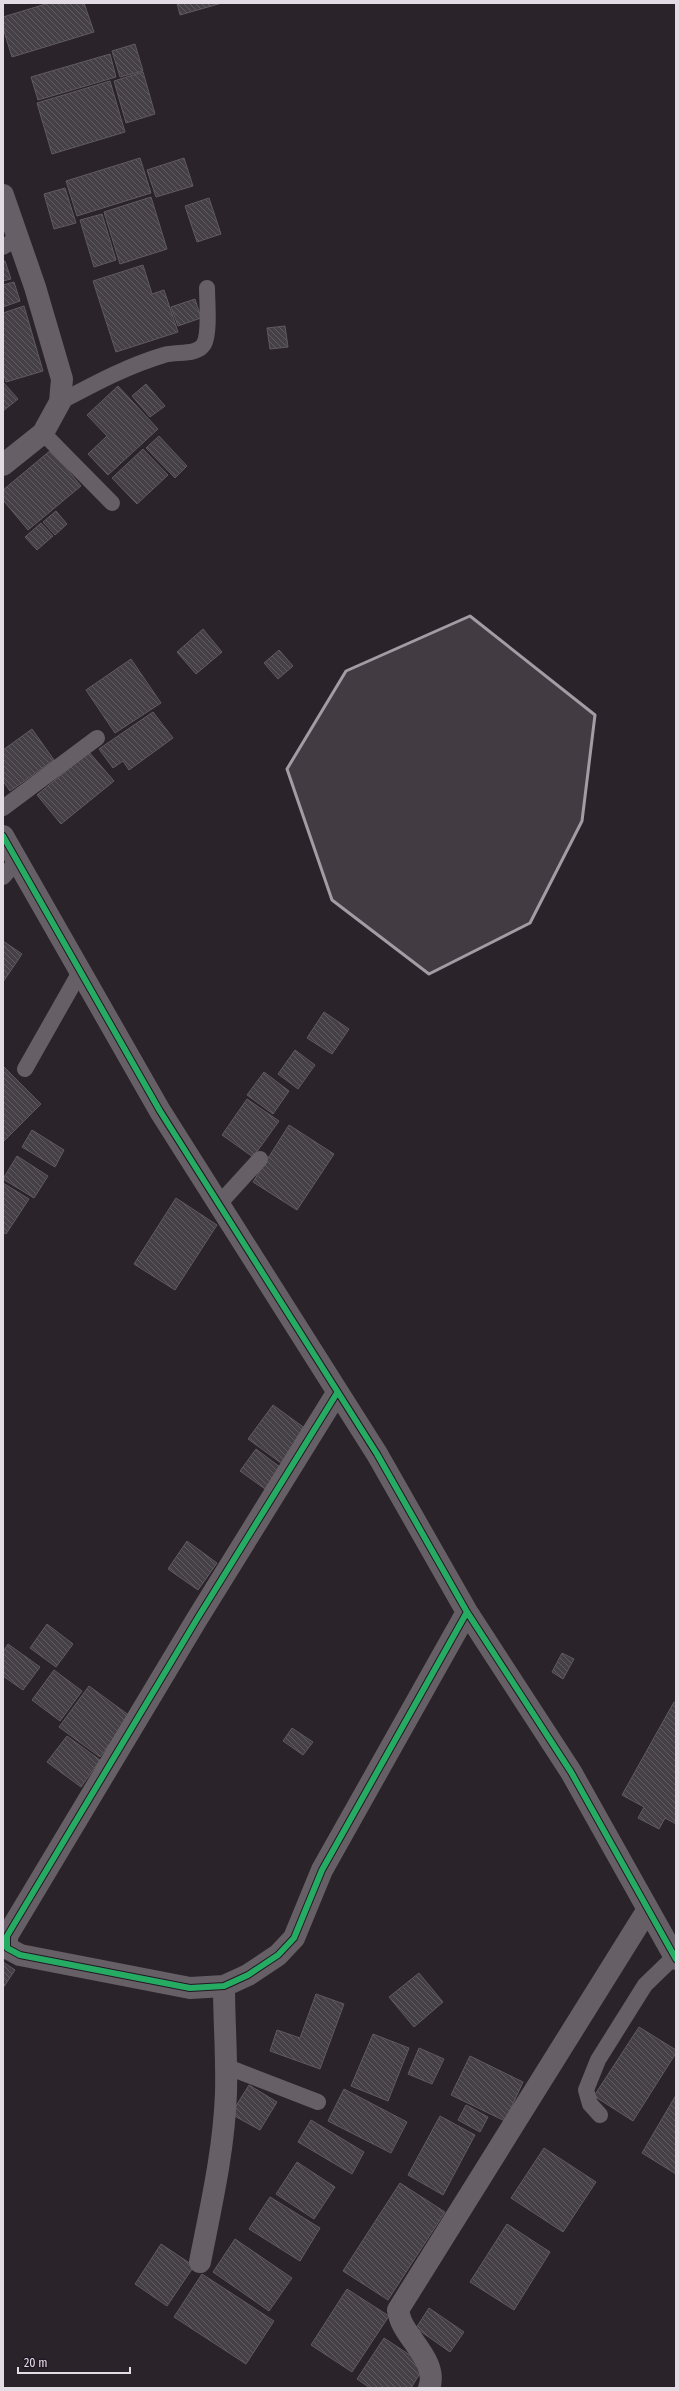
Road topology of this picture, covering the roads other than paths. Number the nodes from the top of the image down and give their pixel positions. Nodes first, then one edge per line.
1 (3, 195) edge
2 (10, 242) edge
3 (207, 288) dead end
4 (60, 402) junction
5 (43, 433) junction
6 (3, 465) edge
7 (112, 503) dead end
8 (97, 738) dead end
9 (3, 808) edge
10 (3, 836) edge
11 (10, 869) edge
12 (80, 972) junction
13 (25, 1069) dead end
14 (260, 1158) dead end
15 (219, 1204) junction
16 (338, 1393) junction
17 (468, 1612) junction
18 (648, 1909) junction
19 (675, 1957) edge
20 (224, 1986) junction
21 (225, 2066) junction
22 (318, 2102) dead end
23 (600, 2115) dead end
24 (200, 2262) dead end
25 (429, 2388) edge

1 - 2 street
2 - 4 street
3 - 4 lane
4 - 5 street
5 - 6 street
5 - 7 lane
8 - 9 lane
10 - 11 street
11 - 12 street
12 - 13 lane
12 - 15 street
14 - 15 lane
15 - 16 street
16 - 17 street
16 - 20 street
17 - 18 street
17 - 20 street
18 - 19 street
18 - 25 street
19 - 23 lane
20 - 21 street
21 - 22 lane
21 - 24 street

